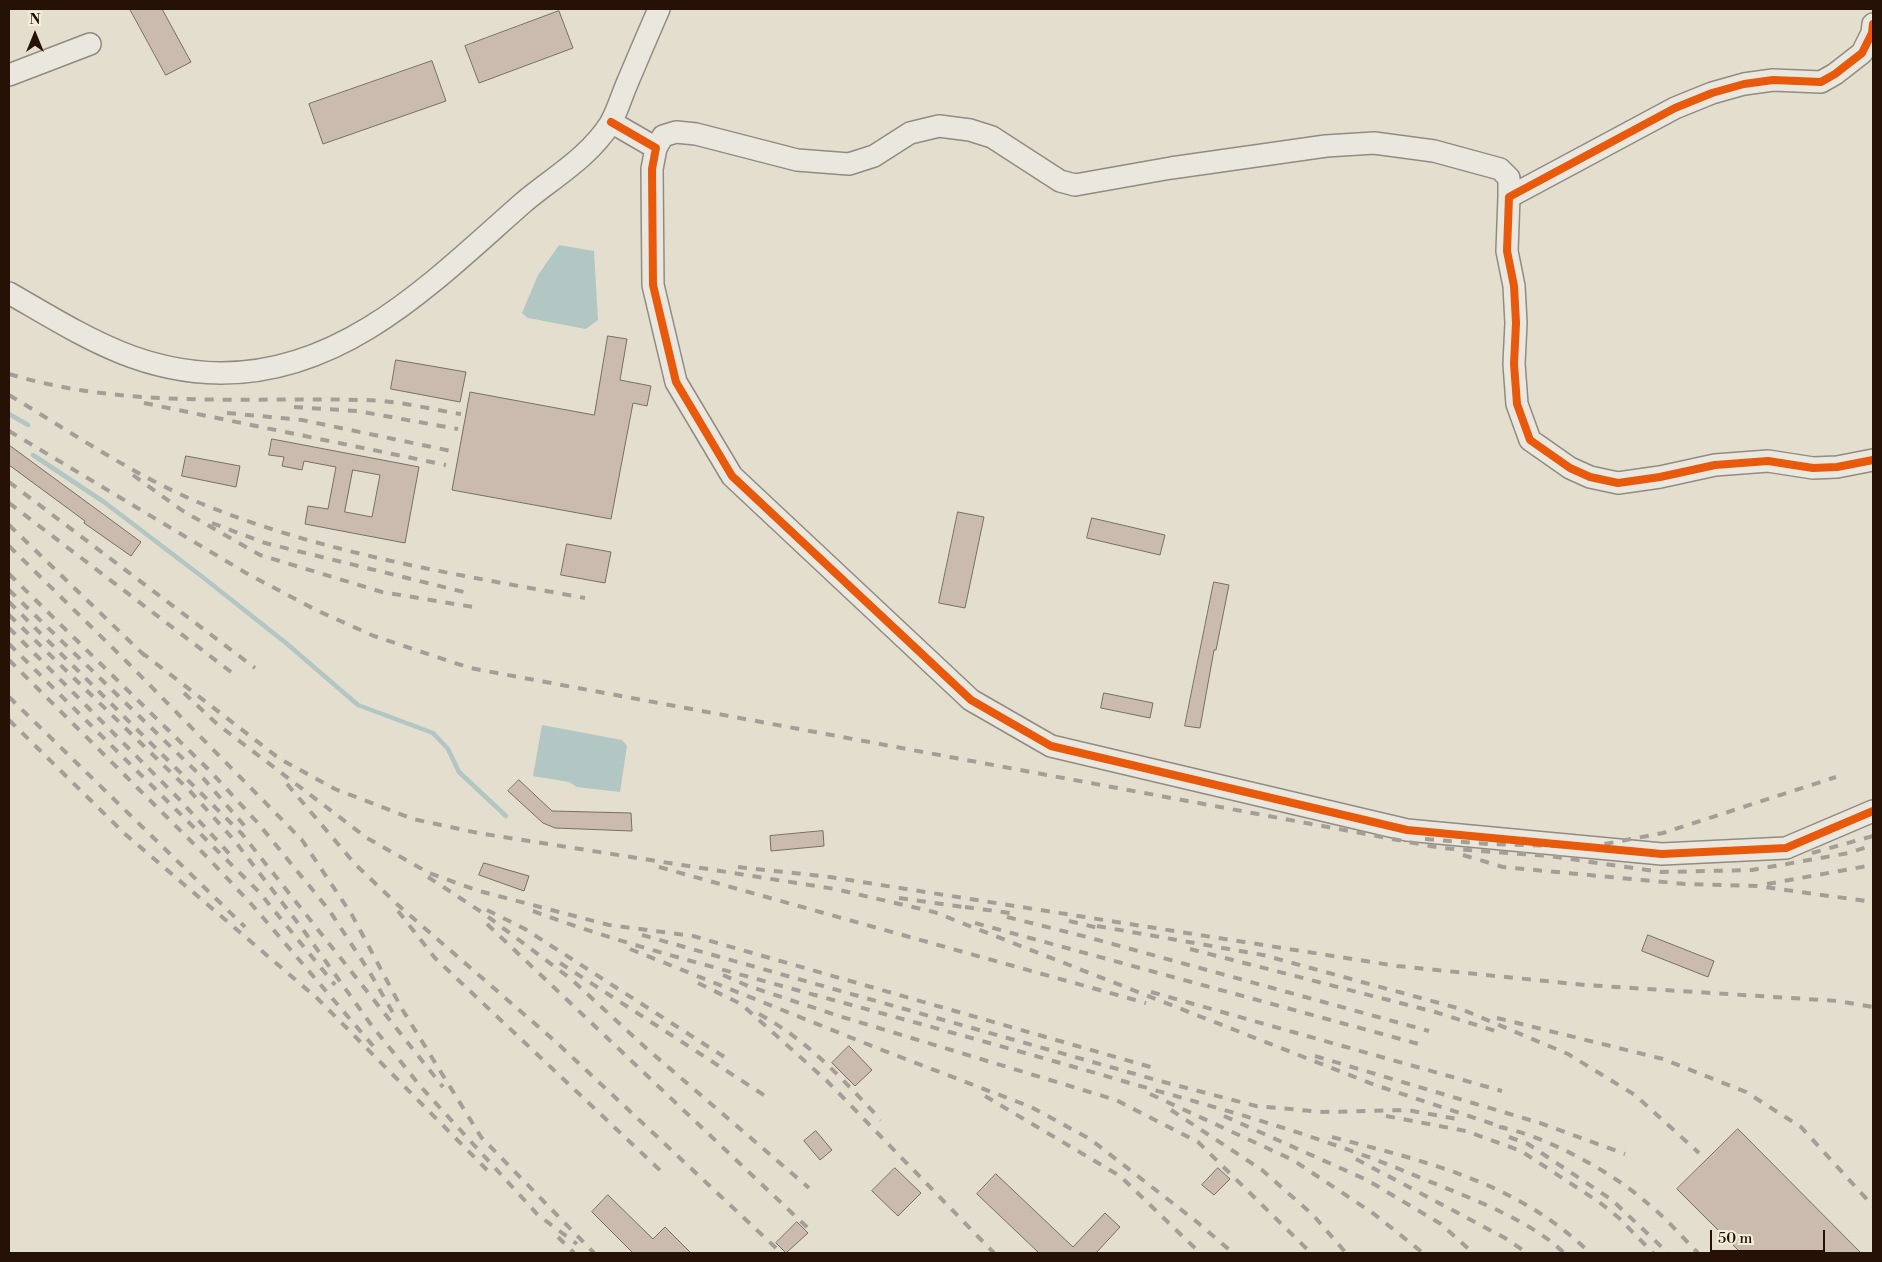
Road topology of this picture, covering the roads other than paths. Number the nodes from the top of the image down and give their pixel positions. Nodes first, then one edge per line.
1 (658, 9) edge
2 (1873, 24) edge
3 (90, 44) dead end
4 (9, 75) edge
5 (611, 122) junction
6 (656, 148) junction
7 (1509, 196) junction
8 (9, 293) edge
9 (1873, 460) edge
10 (1873, 811) edge

1 - 5 street
2 - 7 street
3 - 4 street
5 - 6 street
5 - 8 street
6 - 7 street
6 - 10 street
7 - 9 street

